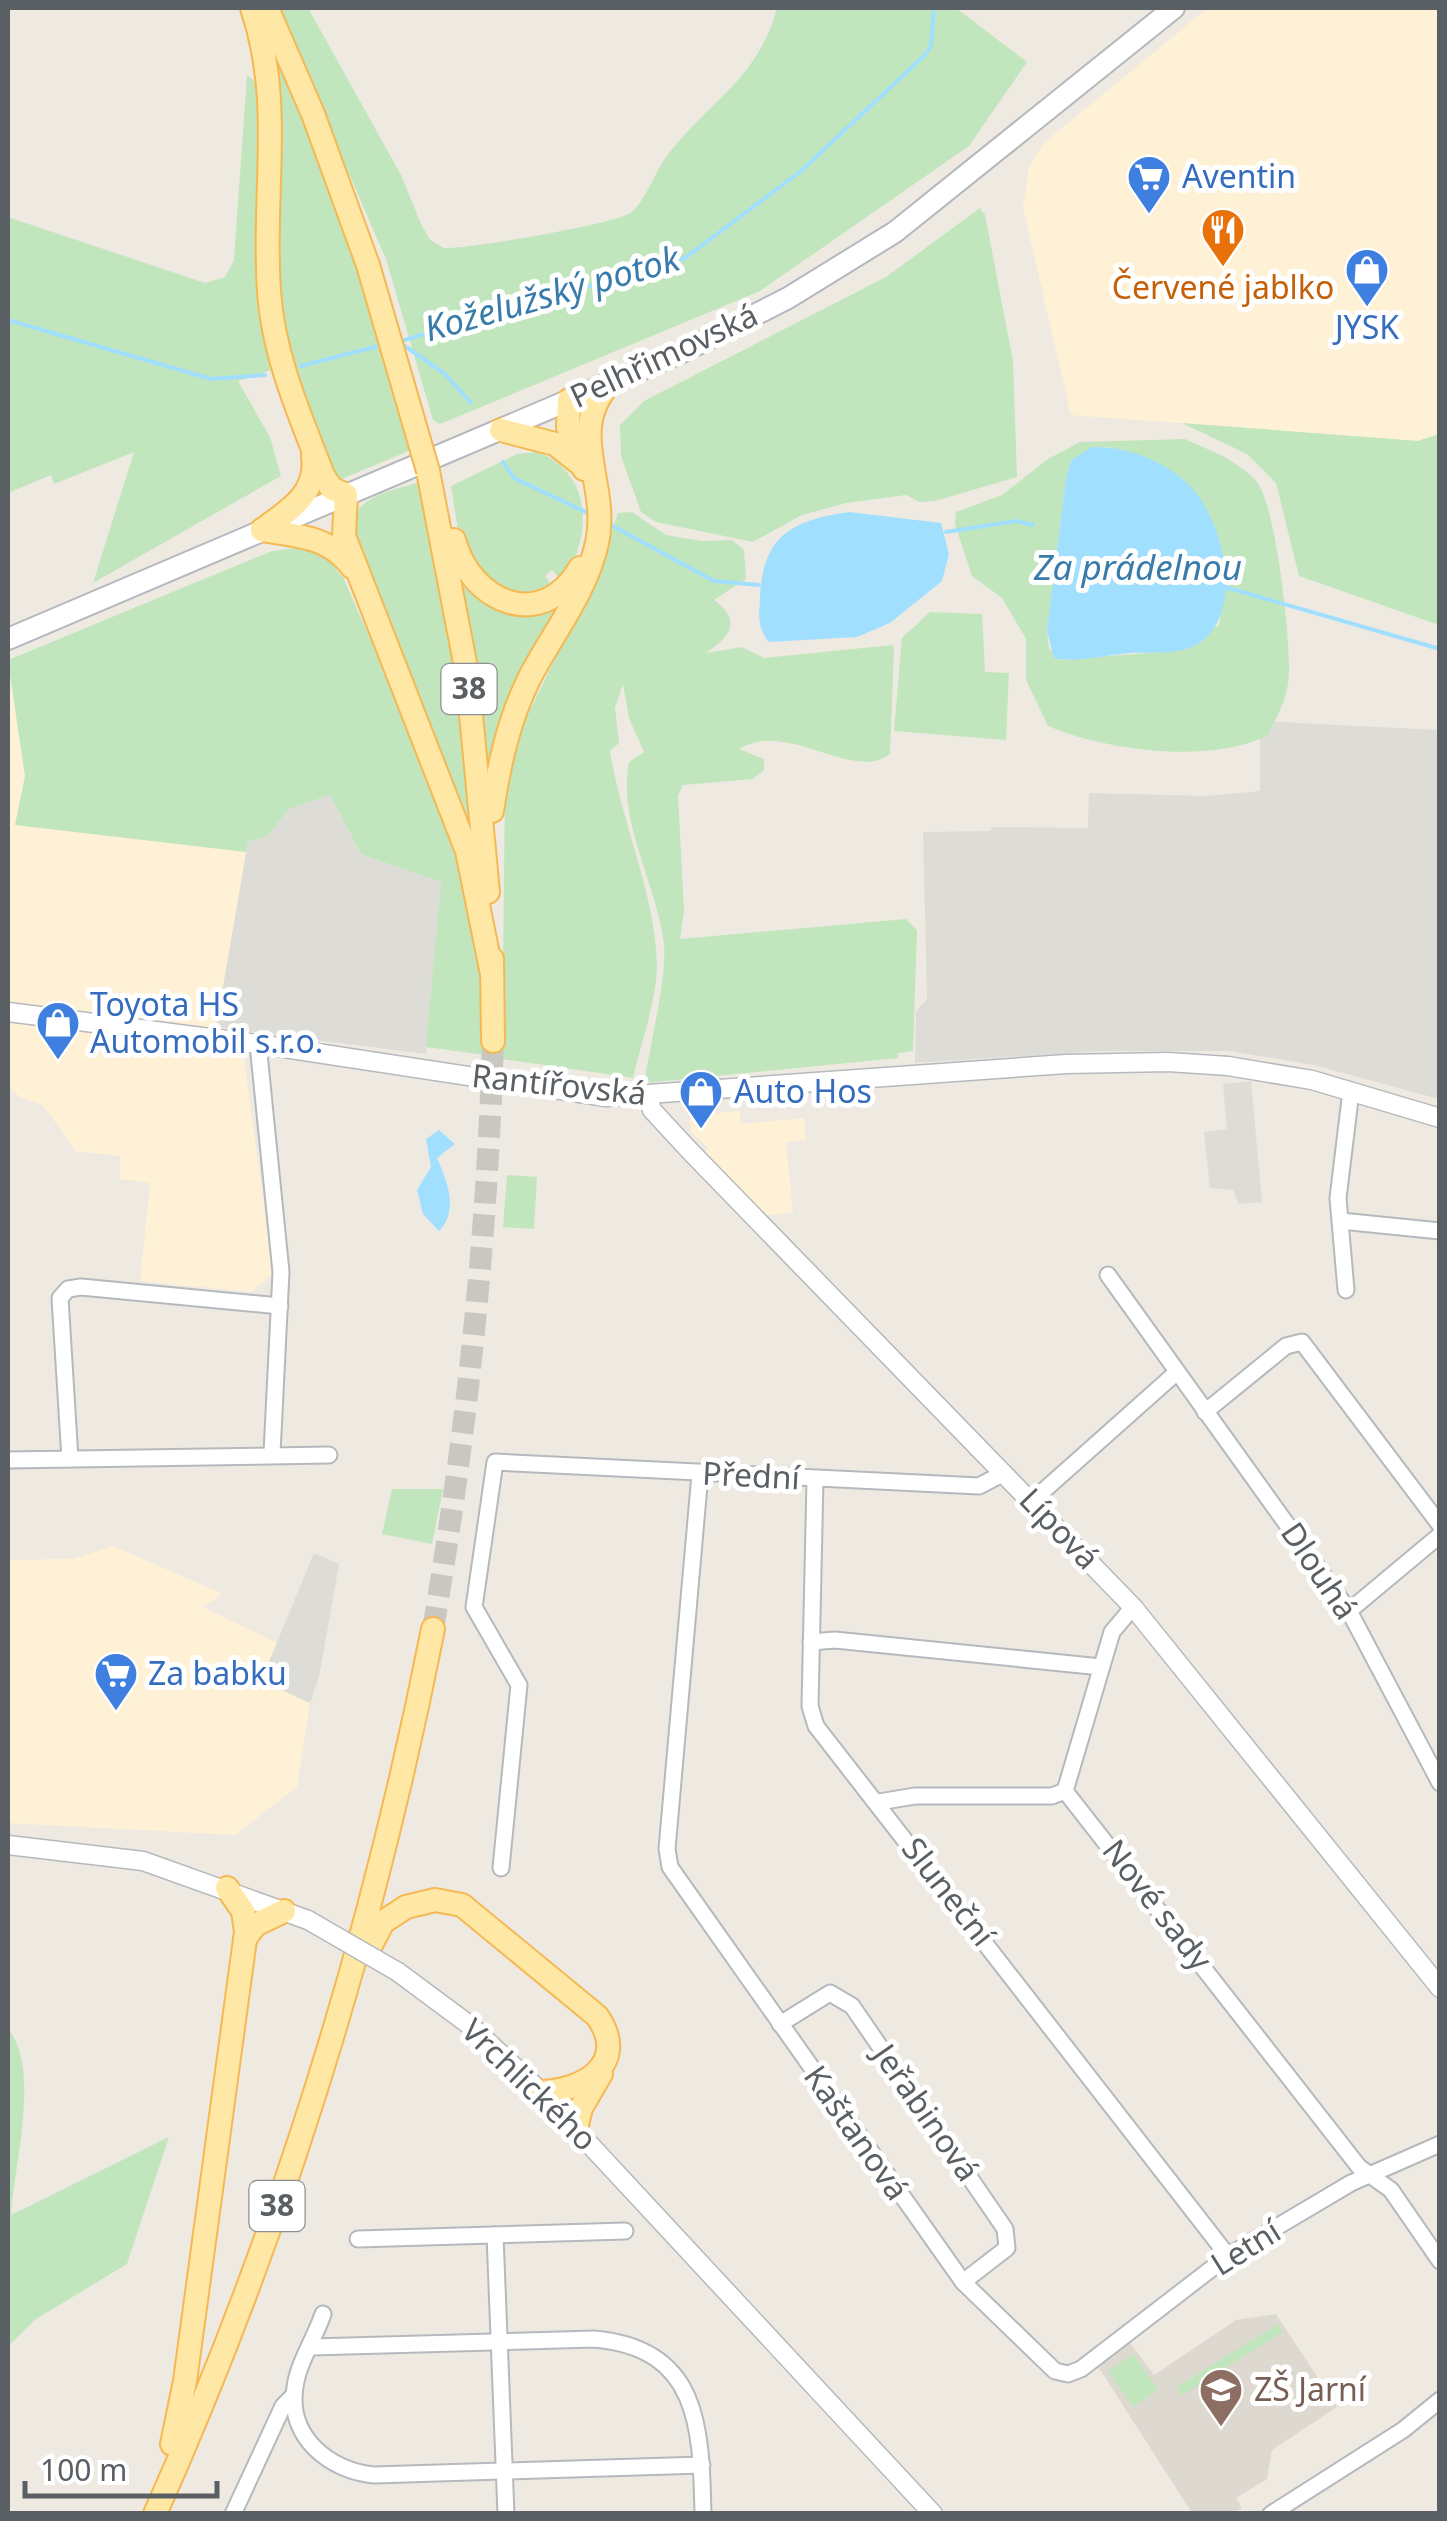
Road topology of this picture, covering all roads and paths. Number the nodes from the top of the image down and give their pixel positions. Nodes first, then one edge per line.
1 (252, 8) edge
2 (267, 8) edge
3 (1174, 8) edge
4 (610, 383) junction
5 (569, 400) junction
6 (587, 423) junction
7 (501, 430) junction
8 (310, 442) junction
9 (584, 470) junction
10 (346, 496) junction
11 (596, 510) junction
12 (444, 523) junction
13 (262, 530) junction
14 (594, 538) junction
15 (360, 579) junction
16 (8, 639) edge
17 (486, 854) junction
18 (492, 974) junction
19 (8, 1012) edge
20 (493, 1041) tunnel mouth
21 (258, 1044) junction
22 (1351, 1091) junction
23 (648, 1098) junction
24 (1440, 1118) edge
25 (1340, 1221) junction
26 (1440, 1231) edge
27 (1108, 1275) dead end
28 (1346, 1290) dead end
29 (280, 1306) junction
30 (1177, 1372) junction
31 (1205, 1412) junction
32 (272, 1453) junction
33 (329, 1454) dead end
34 (70, 1459) junction
35 (8, 1460) edge
36 (1004, 1473) junction
37 (700, 1474) junction
38 (815, 1480) junction
39 (1032, 1501) junction
40 (1440, 1525) edge
41 (1440, 1535) edge
42 (1133, 1606) junction
43 (1349, 1611) junction
44 (432, 1629) tunnel mouth
45 (812, 1642) junction
46 (1102, 1667) junction
47 (1440, 1783) edge
48 (1066, 1790) junction
49 (879, 1802) junction
50 (8, 1845) edge
51 (501, 1868) dead end
52 (226, 1888) junction
53 (284, 1911) junction
54 (245, 1940) junction
55 (1440, 1988) edge
56 (780, 2024) junction
57 (605, 2061) junction
58 (324, 2069) junction
59 (541, 2092) junction
60 (576, 2129) junction
61 (1440, 2144) edge
62 (1372, 2174) junction
63 (625, 2230) dead end
64 (496, 2235) junction
65 (358, 2239) dead end
66 (1228, 2256) junction
67 (1440, 2261) edge
68 (962, 2282) junction
69 (323, 2314) dead end
70 (500, 2342) junction
71 (312, 2347) junction
72 (1068, 2374) joint
73 (294, 2394) junction
74 (1440, 2400) edge
75 (702, 2466) junction
76 (504, 2472) junction
77 (1292, 2506) edge
78 (147, 2514) edge
79 (155, 2514) edge
80 (232, 2514) edge
81 (506, 2514) edge
82 (703, 2514) edge
83 (932, 2514) edge
84 (1270, 2514) edge

1 - 8 main road
2 - 12 main road, 38, bridge
3 - 4 main road, Pelhřimovská
4 - 5 main road, Pelhřimovská
4 - 6 main road
5 - 6 main road
5 - 7 main road, Pelhřimovská
5 - 9 main road
6 - 11 main road
7 - 9 main road
7 - 10 main road, Pelhřimovská
8 - 10 main road
8 - 13 main road
9 - 11 main road
10 - 13 main road, Pelhřimovská
10 - 15 main road
11 - 14 main road
12 - 14 main road
12 - 17 main road, 38
13 - 15 main road
13 - 16 main road, Pelhřimovská
14 - 17 main road
15 - 18 main road
17 - 18 main road, 38
18 - 20 main road, 38
19 - 21 street, Rantířovská
21 - 23 street, Rantířovská
21 - 29 street
22 - 23 street, Rantířovská
22 - 24 street, Rantířovská
22 - 25 street
23 - 36 street, Lípová
25 - 26 street
25 - 28 street
27 - 30 street, Dlouhá
29 - 32 street
29 - 34 street
30 - 31 street, Dlouhá
30 - 39 street
31 - 40 street
31 - 43 street, Dlouhá
32 - 33 street
32 - 34 street
34 - 35 street
36 - 38 street, Přední
36 - 39 street, Lípová
37 - 38 street, Přední
37 - 51 street, Přední
37 - 56 street, Kaštanová
38 - 45 street, Sluneční
39 - 42 street, Lípová
41 - 43 street
42 - 46 street
42 - 55 street, Lípová
43 - 47 street, Dlouhá
44 - 58 main road, 38
45 - 46 street
45 - 49 street, Sluneční
46 - 48 street
48 - 49 street
48 - 62 street, Nové sady
49 - 66 street, Sluneční
50 - 52 street, Vrchlického
52 - 53 street, Vrchlického
52 - 54 main road
53 - 54 main road
53 - 59 street, Vrchlického, bridge
54 - 78 main road
56 - 68 street, Kaštanová
56 - 68 street, Jeřabinová
57 - 58 main road
57 - 59 main road
57 - 60 main road
58 - 79 main road, 38
59 - 60 street, Vrchlického
60 - 83 street, Vrchlického
61 - 62 street, Letní
62 - 66 street, Letní
62 - 67 street, Nové sady
63 - 64 street
64 - 65 street
64 - 70 street
66 - 72 street, Letní
68 - 72 street, Kaštanová
69 - 71 street
70 - 71 street
70 - 75 street
70 - 76 street
71 - 73 street
73 - 76 street
73 - 80 street
74 - 77 street
75 - 76 street
75 - 82 street
76 - 81 street
77 - 84 street

